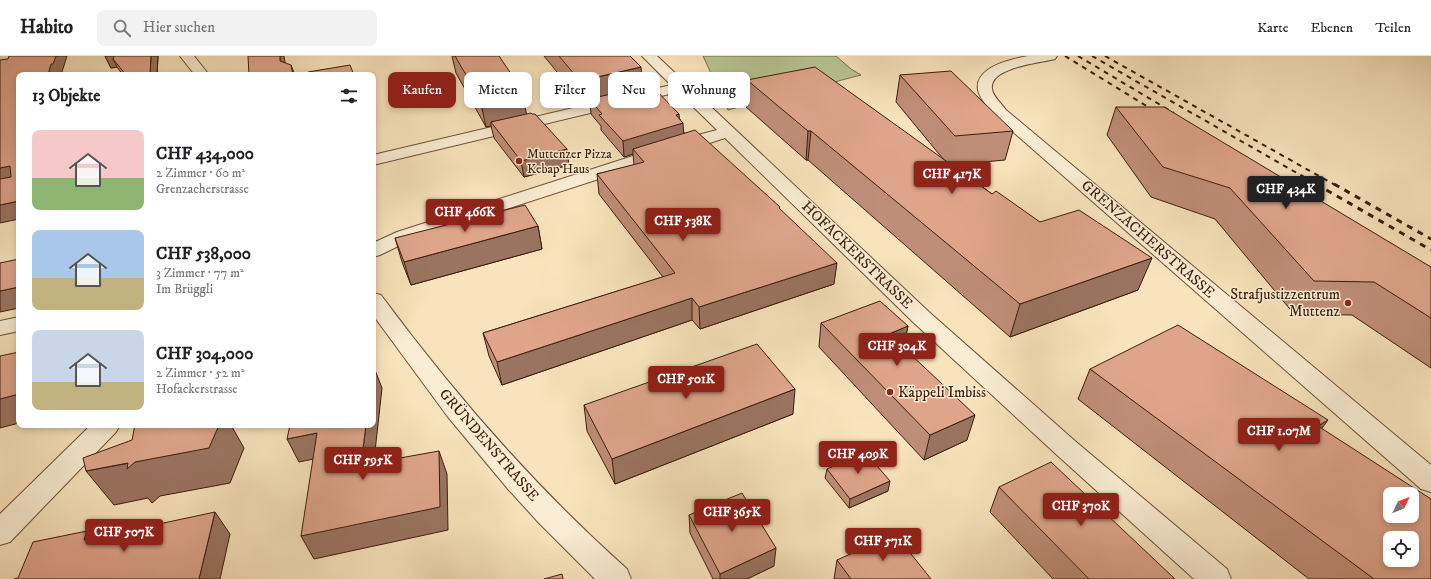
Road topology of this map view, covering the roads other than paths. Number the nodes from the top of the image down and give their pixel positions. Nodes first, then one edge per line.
1 (187, 56) edge
2 (649, 56) edge
3 (1050, 56) edge
4 (200, 72) edge
5 (668, 74) edge
6 (668, 90) edge
7 (703, 108) edge
8 (728, 132) junction
9 (376, 159) edge
10 (376, 249) edge
11 (376, 304) edge
12 (16, 325) edge
13 (0, 328) edge
14 (104, 428) edge
15 (1431, 481) edge
16 (0, 533) edge
17 (616, 579) edge
18 (1216, 579) edge

1 - 4 street
2 - 5 street, HOFACKERSTRASSE
3 - 15 street, GRENZACHERSTRASSE
6 - 9 street
7 - 8 street, HOFACKERSTRASSE
8 - 10 street
8 - 18 street, HOFACKERSTRASSE
11 - 17 street, GRÜNDENSTRASSE
12 - 13 street
14 - 16 street

